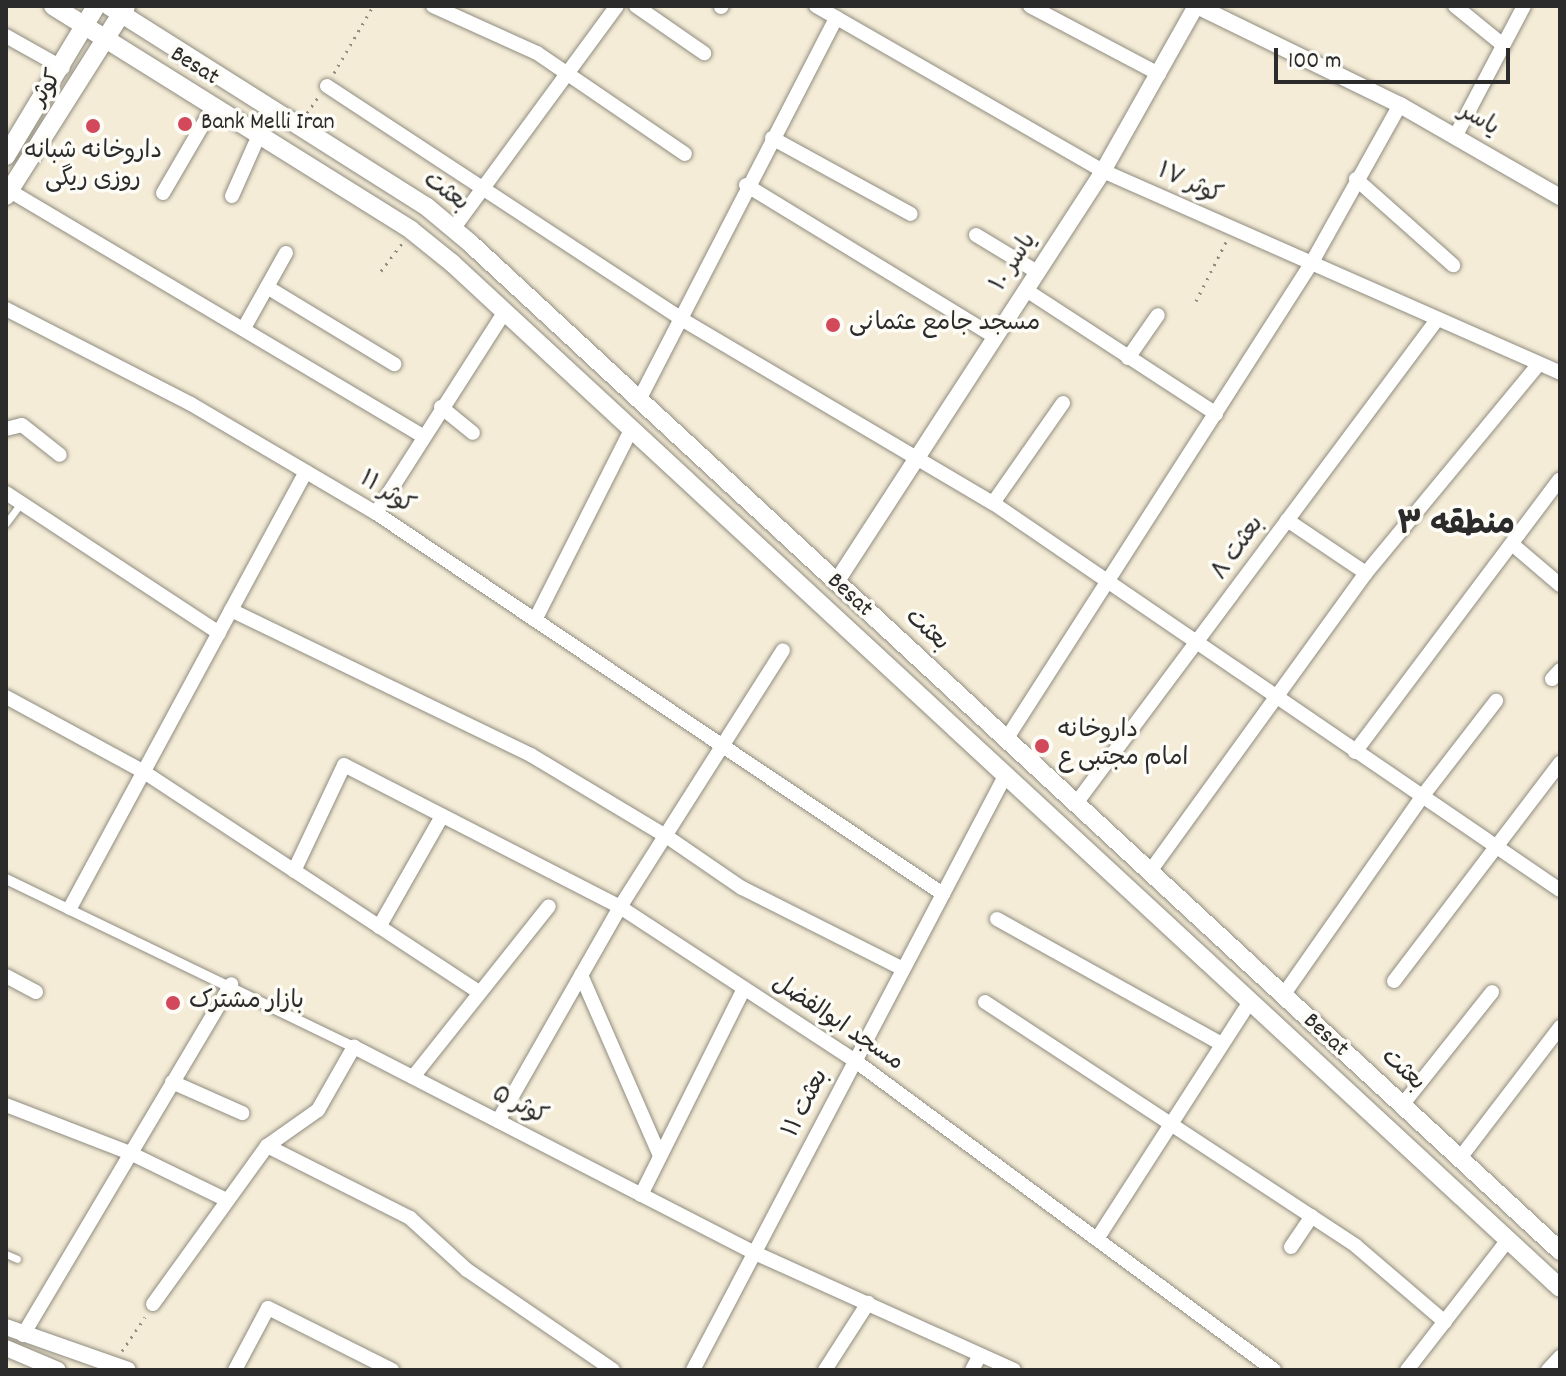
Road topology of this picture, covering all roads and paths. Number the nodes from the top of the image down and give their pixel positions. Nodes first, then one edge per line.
1 (53, 6) edge
2 (96, 6) edge
3 (373, 6) edge
4 (433, 6) edge
5 (617, 6) edge
6 (636, 6) edge
7 (816, 6) edge
8 (1030, 6) edge
9 (1197, 6) edge
10 (1455, 6) edge
11 (1524, 6) edge
12 (119, 9) edge
13 (836, 18) junction
14 (86, 27) junction
15 (6, 36) edge
16 (108, 41) junction
17 (1503, 45) junction
18 (704, 53) dead end
19 (63, 68) junction
20 (565, 73) junction
21 (1159, 74) junction
22 (327, 86) junction
23 (1400, 105) junction
24 (213, 107) junction
25 (297, 125) junction
26 (259, 135) junction
27 (1456, 135) junction
28 (772, 138) junction
29 (685, 154) dead end
30 (6, 156) edge
31 (1103, 171) junction
32 (1356, 179) junction
33 (746, 185) junction
34 (481, 191) junction
35 (8, 193) edge
36 (163, 193) dead end
37 (232, 196) dead end
38 (1560, 197) edge
39 (911, 214) dead end
40 (1234, 228) junction
41 (453, 229) junction
42 (411, 230) junction
43 (976, 235) dead end
44 (286, 253) dead end
45 (1311, 264) junction
46 (1453, 265) dead end
47 (381, 271) dead end
48 (1037, 272) junction
49 (267, 287) junction
50 (1026, 290) junction
51 (1196, 301) dead end
52 (6, 309) edge
53 (505, 311) junction
54 (1158, 315) dead end
55 (678, 317) junction
56 (1436, 321) junction
57 (244, 328) junction
58 (995, 337) junction
59 (1128, 358) junction
60 (599, 360) junction
61 (394, 364) dead end
62 (1539, 364) junction
63 (1560, 373) edge
64 (580, 380) junction
65 (640, 398) junction
66 (1063, 403) dead end
67 (441, 407) junction
68 (1216, 414) junction
69 (632, 428) junction
70 (6, 429) edge
71 (473, 433) dead end
72 (423, 436) junction
73 (60, 455) dead end
74 (916, 456) junction
75 (306, 472) junction
76 (1560, 479) edge
77 (6, 493) edge
78 (21, 503) junction
79 (993, 503) junction
80 (376, 513) junction
81 (1287, 520) junction
82 (6, 523) edge
83 (1512, 544) junction
84 (1366, 573) junction
85 (837, 581) junction
86 (1110, 581) junction
87 (1560, 585) edge
88 (231, 610) junction
89 (535, 620) junction
90 (219, 633) junction
91 (1197, 646) junction
92 (783, 650) dead end
93 (6, 697) edge
94 (1277, 698) junction
95 (1496, 701) dead end
96 (1007, 738) junction
97 (724, 747) junction
98 (1355, 752) junction
99 (1560, 763) edge
100 (144, 772) junction
101 (1006, 774) junction
102 (1421, 798) junction
103 (1077, 802) junction
104 (442, 816) junction
105 (666, 836) junction
106 (1497, 847) junction
107 (1151, 870) junction
108 (294, 871) junction
109 (6, 879) edge
110 (1560, 890) edge
111 (943, 894) junction
112 (549, 906) dead end
113 (620, 907) junction
114 (70, 908) junction
115 (997, 919) dead end
116 (379, 927) junction
117 (903, 969) junction
118 (581, 975) junction
119 (6, 976) edge
120 (1394, 981) dead end
121 (231, 984) junction
122 (744, 988) junction
123 (478, 991) junction
124 (36, 992) dead end
125 (1492, 992) dead end
126 (1284, 994) junction
127 (1251, 1000) junction
128 (985, 1002) dead end
129 (1560, 1027) edge
130 (1222, 1044) junction
131 (354, 1047) junction
132 (854, 1060) junction
133 (413, 1077) junction
134 (172, 1082) junction
135 (1403, 1104) junction
136 (6, 1105) edge
137 (242, 1113) dead end
138 (498, 1121) junction
139 (1173, 1121) junction
140 (1433, 1132) junction
141 (267, 1146) junction
142 (130, 1153) junction
143 (1416, 1154) junction
144 (660, 1156) junction
145 (1460, 1158) junction
146 (641, 1195) junction
147 (227, 1200) junction
148 (1312, 1216) junction
149 (1097, 1239) junction
150 (1508, 1240) junction
151 (1291, 1247) dead end
152 (1560, 1251) edge
153 (755, 1253) junction
154 (6, 1254) edge
155 (17, 1259) dead end
156 (1560, 1288) edge
157 (868, 1303) junction
158 (153, 1304) joint
159 (1445, 1322) junction
160 (6, 1327) edge
161 (23, 1335) junction
162 (6, 1348) edge
163 (980, 1355) junction
164 (1560, 1357) edge
165 (47, 1368) edge
166 (120, 1368) edge
167 (235, 1370) edge
168 (392, 1370) edge
169 (613, 1370) edge
170 (693, 1370) edge
171 (825, 1370) edge
172 (972, 1370) edge
173 (1014, 1370) edge
174 (1274, 1370) edge
175 (1407, 1370) edge
176 (1548, 1370) edge

1 - 14 main road, Besat
2 - 14 main road, کوثر
3 - 22 path
4 - 20 street
5 - 20 street
6 - 18 street
7 - 13 street, کوثر ۱۷
8 - 21 street
9 - 21 street, یاسر ۱۰
9 - 23 street, یاسر
10 - 17 street
11 - 17 street
12 - 16 main road, کوثر
12 - 25 main road, بعثت
13 - 28 street
13 - 31 street, کوثر ۱۷
14 - 16 main road, Besat
14 - 19 main road, کوثر
15 - 19 street
16 - 24 main road, Besat
16 - 35 main road, کوثر
17 - 27 street
19 - 30 main road, کوثر
20 - 29 street
20 - 34 street
21 - 31 street, یاسر ۱۰
22 - 25 path
22 - 34 street
23 - 27 street, یاسر
23 - 32 street
24 - 26 main road, Besat
24 - 36 street
25 - 41 main road, بعثت
26 - 37 street
26 - 42 main road, Besat
27 - 38 street, یاسر
28 - 33 street
28 - 39 street
31 - 40 street, کوثر ۱۷
31 - 48 street, یاسر ۱۰
32 - 45 street
32 - 46 street
33 - 55 street
33 - 58 street
34 - 41 street
34 - 55 street
35 - 57 street
40 - 45 street, کوثر ۱۷
40 - 51 path
41 - 60 main road, بعثت
42 - 47 path
42 - 53 main road, Besat
43 - 48 street
44 - 49 street
45 - 56 street, کوثر ۱۷
45 - 68 street
48 - 50 street, یاسر ۱۰
49 - 57 street
49 - 61 street
50 - 58 street, یاسر ۱۰
50 - 59 street
52 - 75 street, کوثر ۱۱
53 - 64 main road, Besat
53 - 67 street
54 - 59 street
55 - 65 street
55 - 74 street
56 - 62 street, کوثر ۱۷
56 - 81 street, بعثت ۸
57 - 72 street
58 - 74 street, یاسر ۱۰
59 - 68 street
60 - 64 main road
60 - 65 main road, بعثت
62 - 63 street, کوثر ۱۷
62 - 84 street
64 - 69 main road, Besat
65 - 85 main road, بعثت
66 - 79 street
67 - 71 street
67 - 72 street
68 - 86 street
69 - 89 street
69 - 101 main road, Besat
70 - 73 street
72 - 80 street
74 - 79 street
74 - 85 street, یاسر ۱۰
75 - 80 street, کوثر ۱۱
75 - 88 street
76 - 83 street
77 - 78 street
78 - 82 lane
78 - 90 street
79 - 86 street
80 - 89 street, کوثر ۱۱
81 - 84 street
81 - 91 street, بعثت ۸
83 - 87 street
83 - 98 street
84 - 94 street
85 - 96 main road, بعثت
86 - 91 street
86 - 96 street
88 - 90 street
88 - 105 street
89 - 97 street, کوثر ۱۱
90 - 100 street
91 - 94 street
91 - 103 street, بعثت ۸
92 - 97 street
93 - 100 street
94 - 98 street
94 - 107 street
95 - 102 street
96 - 103 main road, بعثت
97 - 105 street
97 - 111 street, کوثر ۱۱
98 - 102 street
99 - 106 street
100 - 108 street
100 - 114 street
101 - 111 street, بعثت ۱۱
101 - 127 main road, Besat
102 - 106 street
102 - 126 street
103 - 107 main road, بعثت
104 - 108 street, مسجد ابوالفضل
104 - 113 street, مسجد ابوالفضل
104 - 116 street
105 - 113 street
105 - 117 street
106 - 110 street
106 - 120 street
107 - 126 main road, بعثت
108 - 116 street
109 - 114 street, کوثر ۵
111 - 117 street, بعثت ۱۱
112 - 123 street
113 - 118 street
113 - 122 street, مسجد ابوالفضل
114 - 121 street, کوثر ۵
115 - 130 street
116 - 123 street
117 - 132 street, بعثت ۱۱
118 - 138 street
118 - 144 street
119 - 124 street
121 - 131 street, کوثر ۵
121 - 134 street
122 - 132 street, مسجد ابوالفضل
122 - 144 street
123 - 133 street
125 - 135 street
126 - 135 main road, بعثت
127 - 130 street
127 - 143 main road, Besat
128 - 139 street
129 - 145 street
130 - 139 street
131 - 133 street, کوثر ۵
131 - 141 street
132 - 149 street, مسجد ابوالفضل
132 - 153 street, بعثت ۱۱
133 - 138 street, کوثر ۵
134 - 137 street
134 - 142 street
135 - 140 main road, بعثت
136 - 142 street
138 - 146 street, کوثر ۵
139 - 148 street
139 - 149 street
140 - 143 main road
140 - 145 main road, بعثت
141 - 147 street
141 - 169 street
142 - 147 street
142 - 161 street
143 - 150 main road, Besat
144 - 146 street
145 - 152 main road, بعثت
146 - 153 street, کوثر ۵
147 - 158 street
148 - 151 street
148 - 159 street
149 - 174 street, مسجد ابوالفضل
150 - 156 main road, Besat
150 - 159 street
153 - 157 street, کوثر ۵
153 - 170 street, بعثت ۱۱
154 - 155 lane
157 - 163 street, کوثر ۵
157 - 171 street
158 - 166 path
159 - 175 street
160 - 161 street
161 - 166 street
162 - 165 street
163 - 172 street
163 - 173 street, کوثر ۵
164 - 176 street
167 - 168 street

